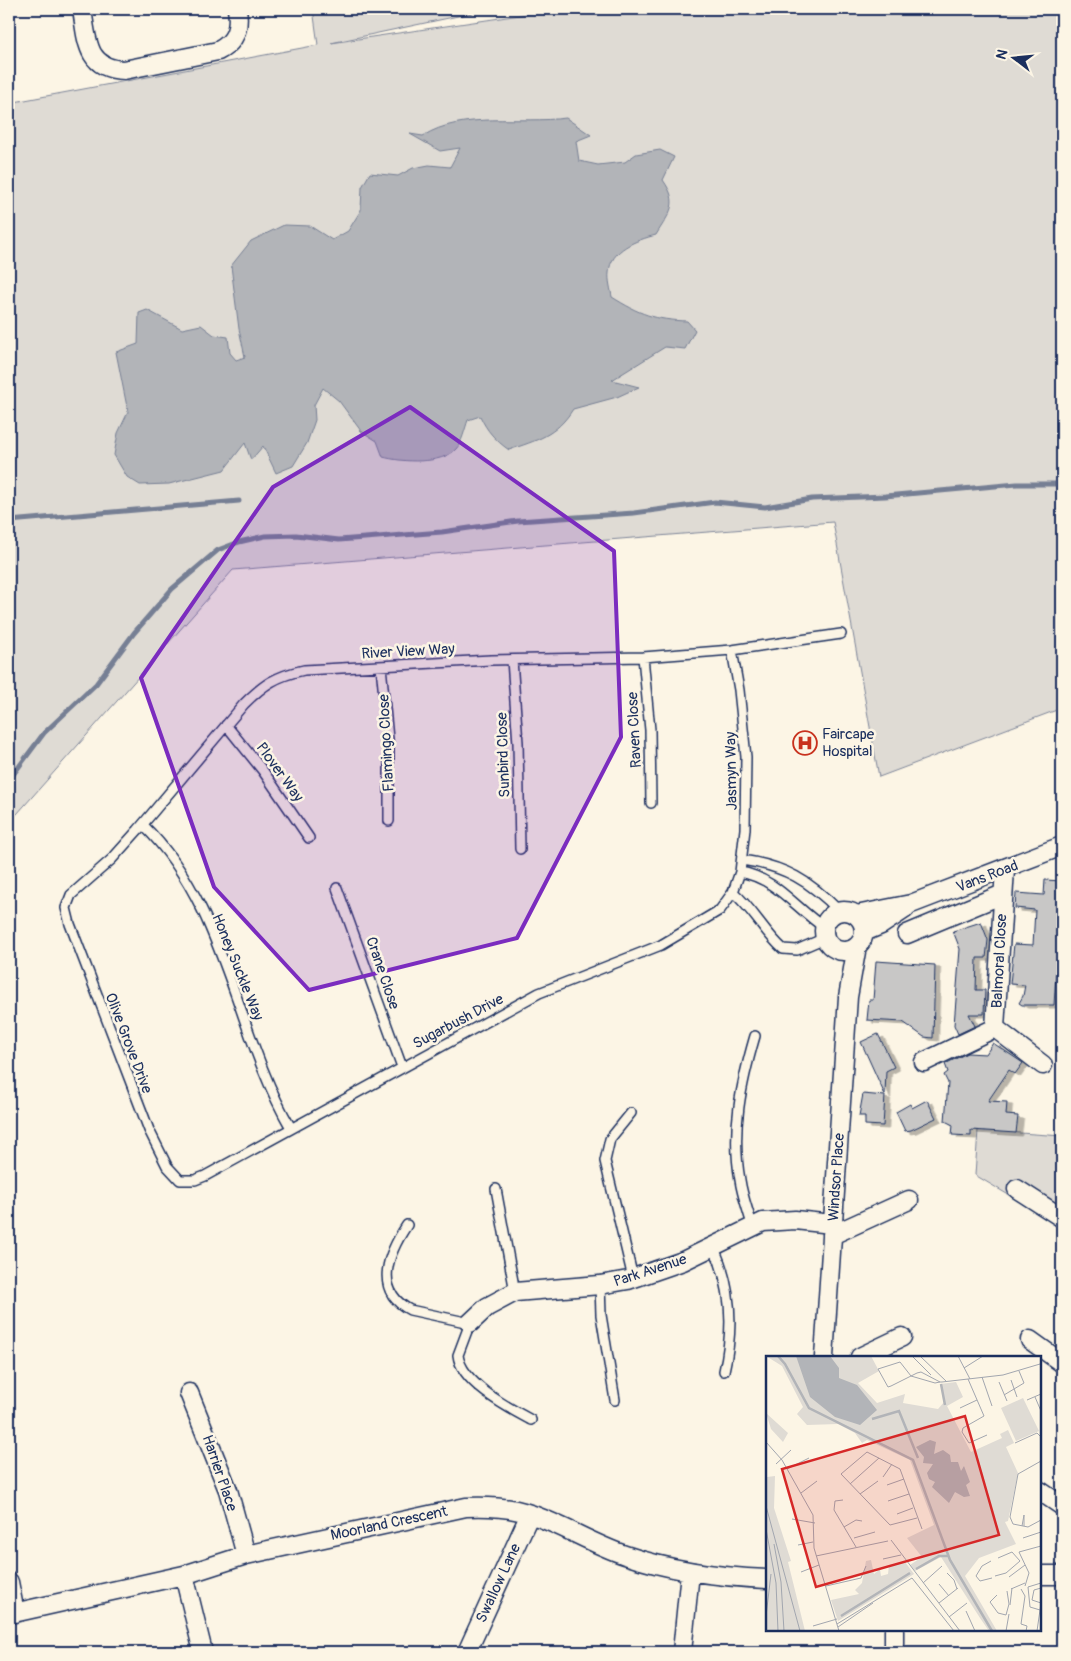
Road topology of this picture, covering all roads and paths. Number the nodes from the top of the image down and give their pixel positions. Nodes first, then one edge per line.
1 (82, 9) edge
2 (237, 9) edge
3 (841, 634) dead end
4 (732, 650) junction
5 (643, 656) junction
6 (512, 660) junction
7 (381, 666) junction
8 (226, 726) junction
9 (651, 803) dead end
10 (390, 821) dead end
11 (143, 825) junction
12 (308, 838) dead end
13 (1062, 846) edge
14 (520, 849) dead end
15 (742, 860) junction
16 (1005, 869) junction
17 (740, 872) junction
18 (337, 888) dead end
19 (733, 892) junction
20 (1003, 894) junction
21 (71, 895) joint
22 (911, 904) junction
23 (848, 913) junction
24 (907, 934) dead end
25 (827, 938) junction
26 (861, 939) junction
27 (848, 997) junction
28 (995, 1028) junction
29 (755, 1036) dead end
30 (924, 1062) dead end
31 (1043, 1064) dead end
32 (402, 1067) junction
33 (631, 1113) dead end
34 (291, 1128) junction
35 (195, 1180) joint
36 (496, 1190) dead end
37 (1017, 1190) dead end
38 (909, 1200) dead end
39 (1062, 1218) edge
40 (407, 1225) dead end
41 (752, 1225) junction
42 (832, 1229) junction
43 (713, 1246) junction
44 (633, 1278) junction
45 (600, 1285) junction
46 (515, 1292) junction
47 (470, 1323) junction
48 (902, 1337) dead end
49 (1030, 1340) dead end
50 (824, 1356) edge
51 (862, 1356) edge
52 (1062, 1363) edge
53 (724, 1370) dead end
54 (189, 1393) dead end
55 (615, 1400) dead end
56 (531, 1420) dead end
57 (1041, 1492) edge
58 (1062, 1506) edge
59 (530, 1514) junction
60 (246, 1555) junction
61 (690, 1572) junction
62 (184, 1575) junction
63 (1041, 1575) edge
64 (1062, 1575) edge
65 (766, 1579) edge
66 (9, 1582) edge
67 (12, 1613) edge
68 (894, 1631) edge
69 (203, 1652) edge
70 (466, 1652) edge
71 (682, 1652) edge
72 (894, 1652) edge

1 - 2 street
3 - 4 lane, River View Way
4 - 5 lane, River View Way
4 - 15 lane, Jasmyn Way
5 - 6 lane, River View Way
5 - 9 lane, Raven Close
6 - 7 lane, River View Way
6 - 14 lane, Sunbird Close
7 - 8 lane, River View Way
7 - 10 lane, Flamingo Close
8 - 11 lane, River View Way
8 - 12 lane, Plover Way
11 - 21 lane, River View Way
11 - 34 lane, Honey Suckle Way
13 - 16 street, Vans Road
15 - 17 lane, Jasmyn Way
15 - 23 lane
16 - 20 street, Balmoral Close
16 - 22 street, Vans Road
17 - 19 lane, Jasmyn Way
17 - 25 lane
18 - 32 lane, Crane Close
19 - 25 lane
19 - 32 lane, Sugarbush Drive
20 - 24 street, Balmoral Close
20 - 28 street, Balmoral Close
21 - 35 lane, Olive Grove Drive
22 - 23 street, Vans Road
22 - 26 street, Vans Road
23 - 25 street
23 - 26 street
25 - 26 street
25 - 27 street, Windsor Place
26 - 27 street, Windsor Place
27 - 42 street, Windsor Place
28 - 30 street, Balmoral Close
28 - 31 street, Balmoral Close
29 - 41 lane
32 - 34 lane, Sugarbush Drive
33 - 44 lane
34 - 35 lane, Sugarbush Drive
36 - 46 lane
37 - 39 street
38 - 42 street
40 - 47 lane
41 - 42 street, Park Avenue
41 - 43 street, Park Avenue
42 - 50 street, Windsor Place
43 - 44 street, Park Avenue
43 - 53 lane
44 - 45 street, Park Avenue
45 - 46 street, Park Avenue
45 - 55 lane
46 - 47 street, Park Avenue
47 - 56 lane
48 - 51 street
49 - 52 street
54 - 60 street, Harrier Place
57 - 58 street
59 - 60 street, Moorland Crescent
59 - 61 street, Moorland Crescent
59 - 70 street, Swallow Lane
60 - 62 street, Moorland Crescent
61 - 65 street, Moorland Crescent
61 - 71 street
62 - 67 street, Moorland Crescent
62 - 69 street
63 - 64 street
66 - 67 street
68 - 72 street

